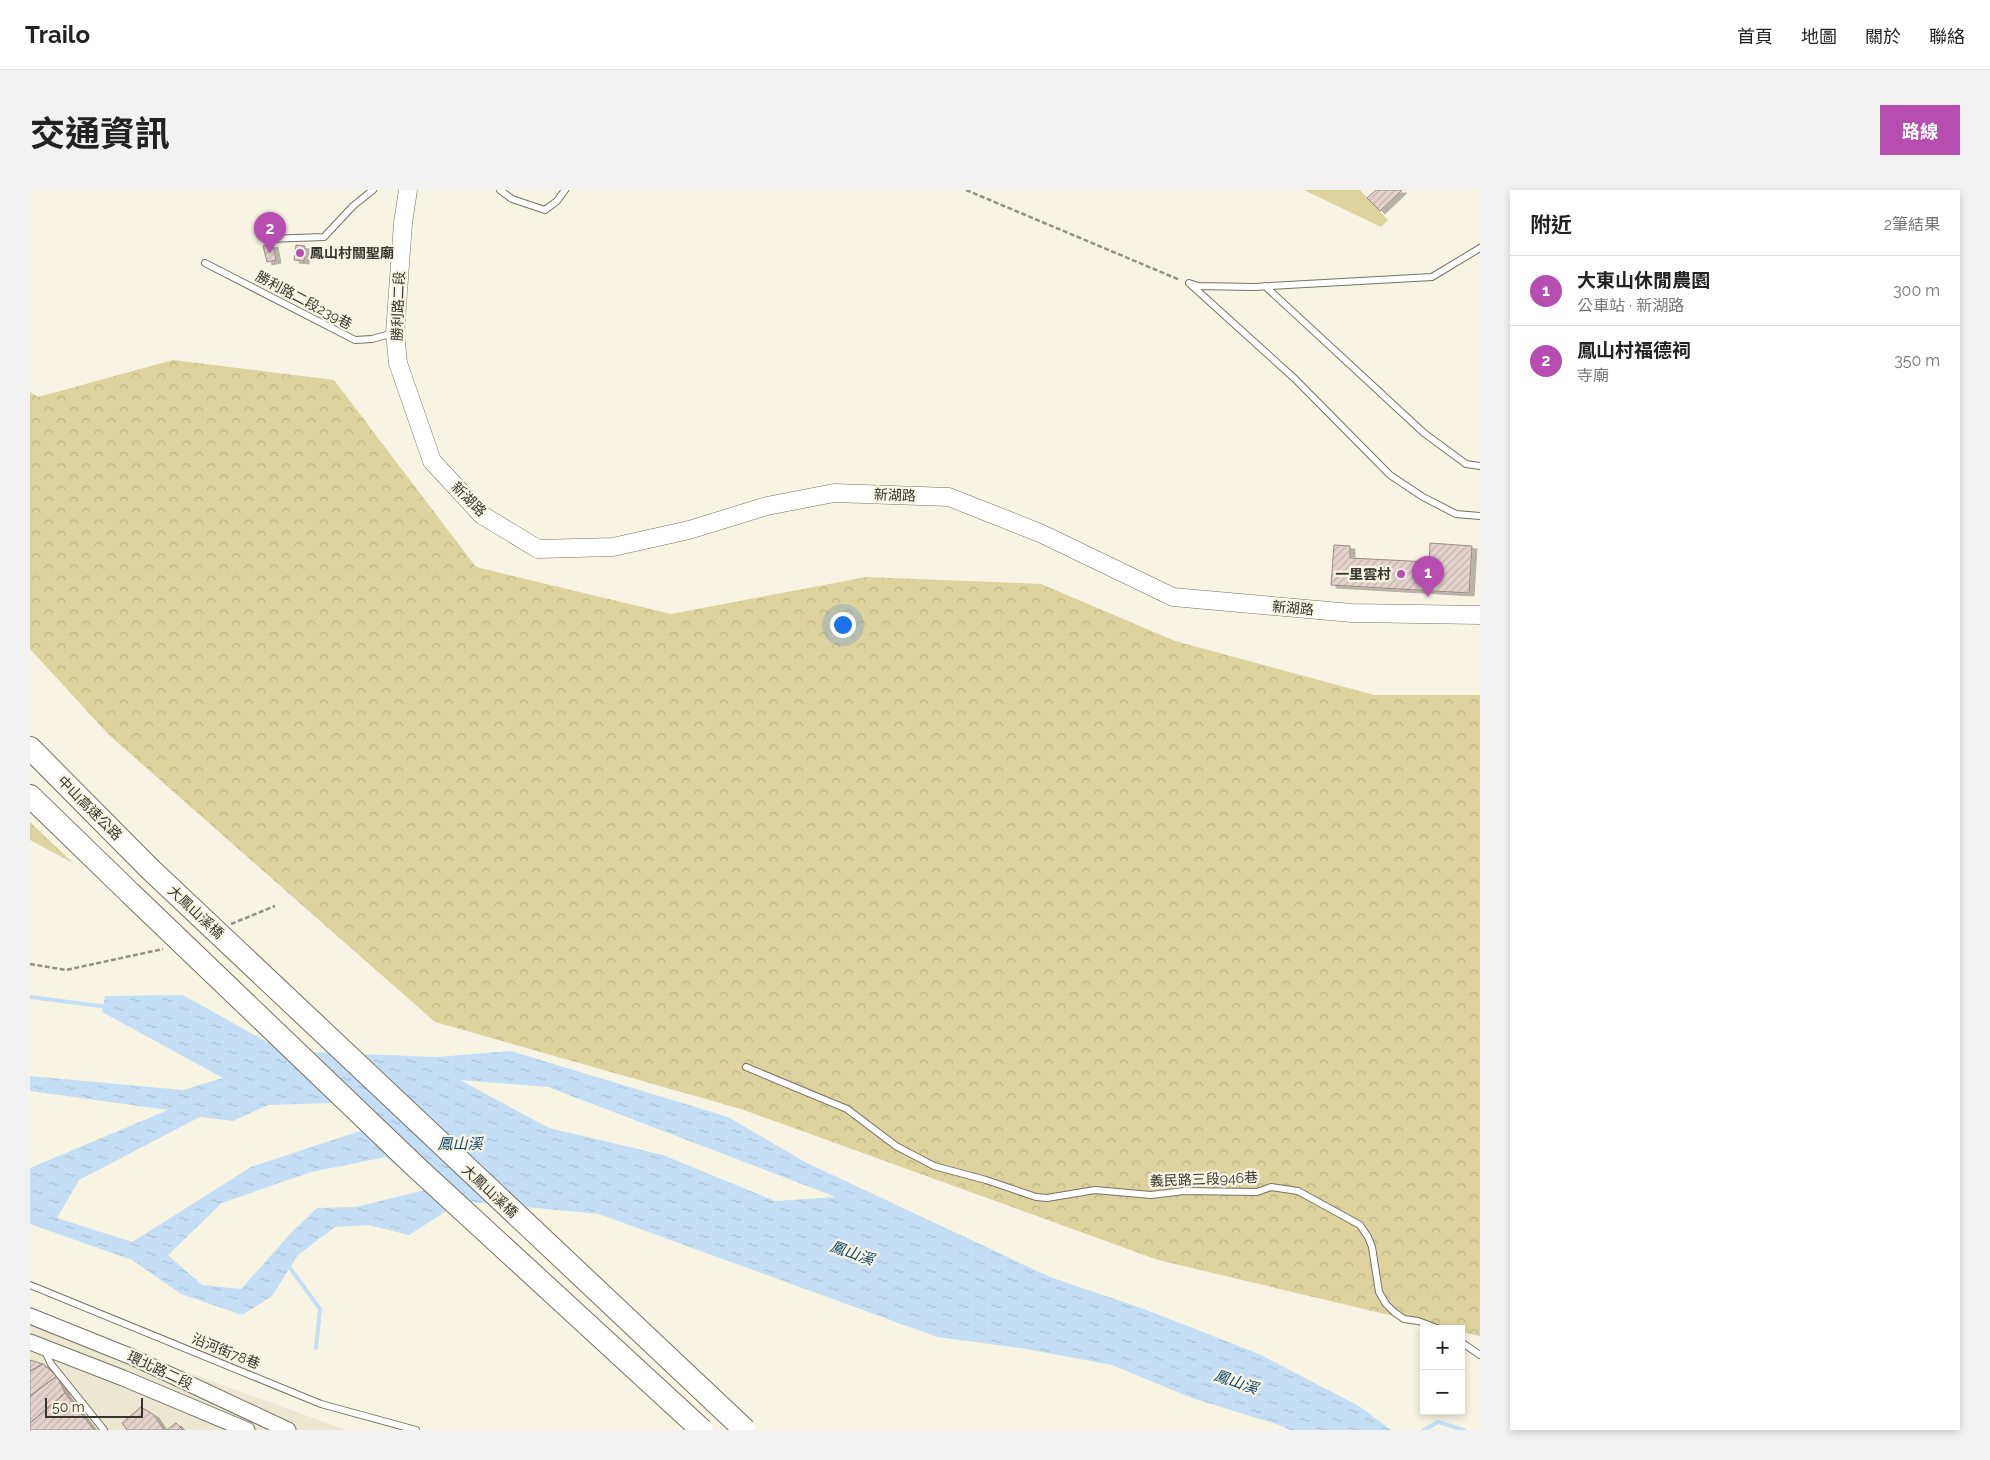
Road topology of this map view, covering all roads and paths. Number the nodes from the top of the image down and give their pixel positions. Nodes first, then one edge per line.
1 (373, 190) edge
2 (408, 190) edge
3 (500, 190) edge
4 (566, 190) edge
5 (966, 190) edge
6 (266, 239) dead end
7 (1480, 248) edge
8 (205, 263) dead end
9 (1189, 283) junction
10 (1265, 286) junction
11 (395, 333) junction
12 (398, 363) joint
13 (1480, 466) edge
14 (1480, 516) edge
15 (1480, 615) edge
16 (30, 748) edge
17 (30, 796) edge
18 (149, 868) joint
19 (164, 949) dead end
20 (30, 964) edge
21 (746, 1067) dead end
22 (30, 1285) edge
23 (30, 1316) edge
24 (1428, 1325) edge
25 (37, 1345) edge
26 (1465, 1345) edge
27 (1480, 1355) edge
28 (104, 1430) edge
29 (247, 1430) edge
30 (288, 1430) edge
31 (416, 1430) edge
32 (702, 1430) edge
33 (745, 1430) edge

1 - 6 lane
2 - 11 main road, 勝利路二段
3 - 4 lane
5 - 9 path
7 - 10 lane
8 - 11 lane, 勝利路二段239巷
9 - 10 lane
9 - 14 lane
10 - 13 lane
11 - 12 main road, 勝利路二段
12 - 15 main road, 新湖路
16 - 18 highway, 中山高速公路
17 - 32 highway, bridge
18 - 33 highway, 大鳳山溪橋, bridge
19 - 20 path
21 - 24 lane, 義民路三段946巷
22 - 31 lane, 沿河街78巷
23 - 30 street, 環北路二段
25 - 28 lane
25 - 29 street, 環北路二段
26 - 27 lane

